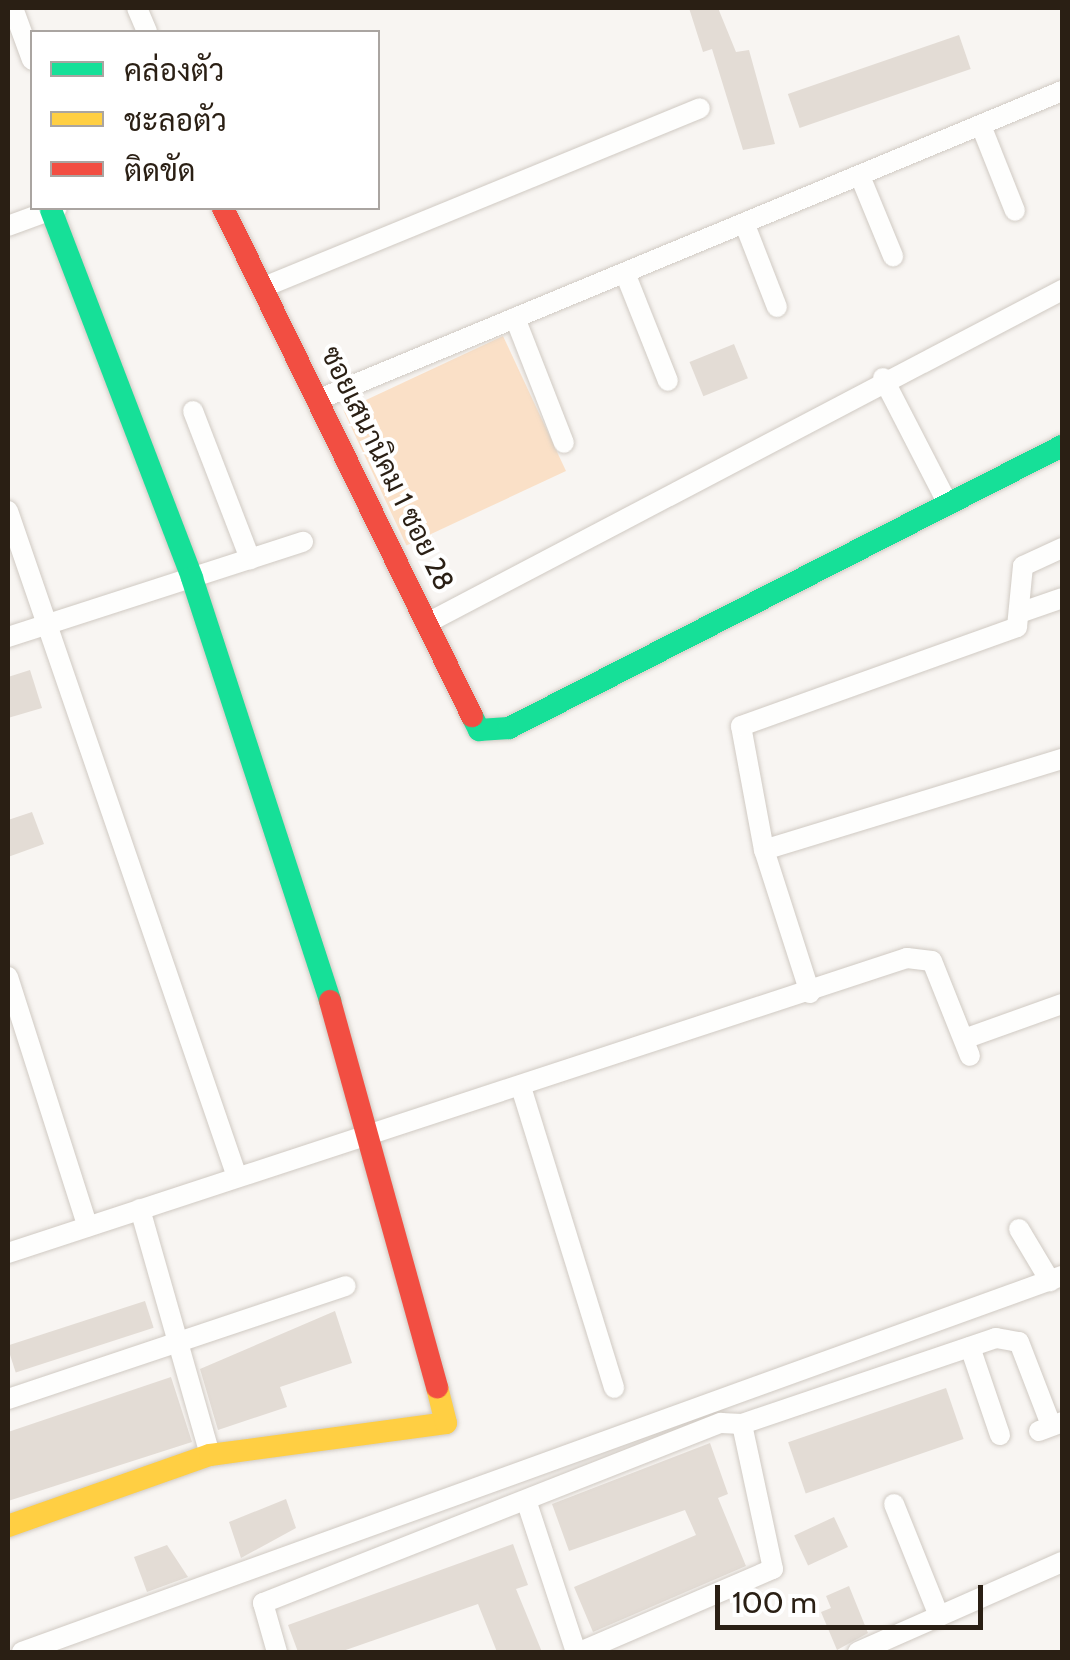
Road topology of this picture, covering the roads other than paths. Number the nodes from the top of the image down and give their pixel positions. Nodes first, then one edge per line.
1 (13, 8) edge
2 (30, 55) edge
3 (1062, 91) edge
4 (700, 108) dead end
5 (982, 128) junction
6 (860, 176) junction
7 (51, 210) edge
8 (54, 210) edge
9 (224, 210) edge
10 (1015, 211) dead end
11 (745, 225) junction
12 (8, 226) edge
13 (893, 256) dead end
14 (625, 273) junction
15 (264, 288) junction
16 (1062, 290) edge
17 (777, 308) dead end
18 (515, 318) junction
19 (883, 378) junction
20 (668, 381) dead end
21 (322, 398) junction
22 (193, 411) dead end
23 (564, 443) dead end
24 (1062, 446) edge
25 (947, 502) junction
26 (8, 511) edge
27 (303, 542) dead end
28 (1062, 548) edge
29 (250, 559) junction
30 (192, 578) junction
31 (1062, 598) edge
32 (1025, 611) junction
33 (430, 620) junction
34 (51, 624) junction
35 (8, 638) edge
36 (1062, 758) edge
37 (764, 850) junction
38 (8, 977) edge
39 (810, 992) junction
40 (1062, 1004) edge
41 (522, 1087) junction
42 (373, 1134) junction
43 (237, 1176) junction
44 (140, 1210) junction
45 (88, 1226) junction
46 (1019, 1228) dead end
47 (8, 1254) edge
48 (1056, 1278) edge
49 (346, 1286) dead end
50 (177, 1344) junction
51 (970, 1347) junction
52 (614, 1388) dead end
53 (8, 1399) edge
54 (742, 1424) junction
55 (1050, 1424) edge
56 (1000, 1435) dead end
57 (210, 1455) junction
58 (894, 1504) dead end
59 (528, 1506) junction
60 (8, 1526) edge
61 (1062, 1562) edge
62 (939, 1616) junction
63 (22, 1652) edge
64 (277, 1652) edge
65 (578, 1652) edge
66 (858, 1652) edge

1 - 2 street
3 - 5 street
4 - 15 street
5 - 6 street
5 - 10 street
6 - 11 street
6 - 13 street
7 - 12 street
8 - 30 street
9 - 15 street, ซอยเสนานิคม 1 ซอย 28
11 - 14 street
11 - 17 street
14 - 18 street
14 - 20 street
15 - 21 street, ซอยเสนานิคม 1 ซอย 28
16 - 19 street
18 - 21 street
18 - 23 street
19 - 25 street
19 - 33 street
21 - 33 street, ซอยเสนานิคม 1 ซอย 28
22 - 29 street
24 - 25 street
25 - 33 street, ซอยเสนานิคม 1 ซอย 28
26 - 34 street
27 - 29 street
28 - 32 street
29 - 30 street
30 - 34 street
30 - 42 street
31 - 32 street
32 - 37 street
34 - 35 street
34 - 43 street
36 - 37 street
37 - 39 street
38 - 45 street
39 - 40 street
39 - 41 street
41 - 42 street
41 - 52 street
42 - 43 street
42 - 57 street
43 - 44 street
44 - 45 street
44 - 50 street
45 - 47 street
46 - 48 street
48 - 63 street
49 - 50 street
50 - 53 street
50 - 57 street
51 - 54 street
51 - 55 street
51 - 56 street
54 - 59 street
54 - 65 street
57 - 60 street
58 - 62 street
59 - 64 street
59 - 65 street
61 - 62 street
62 - 66 street

